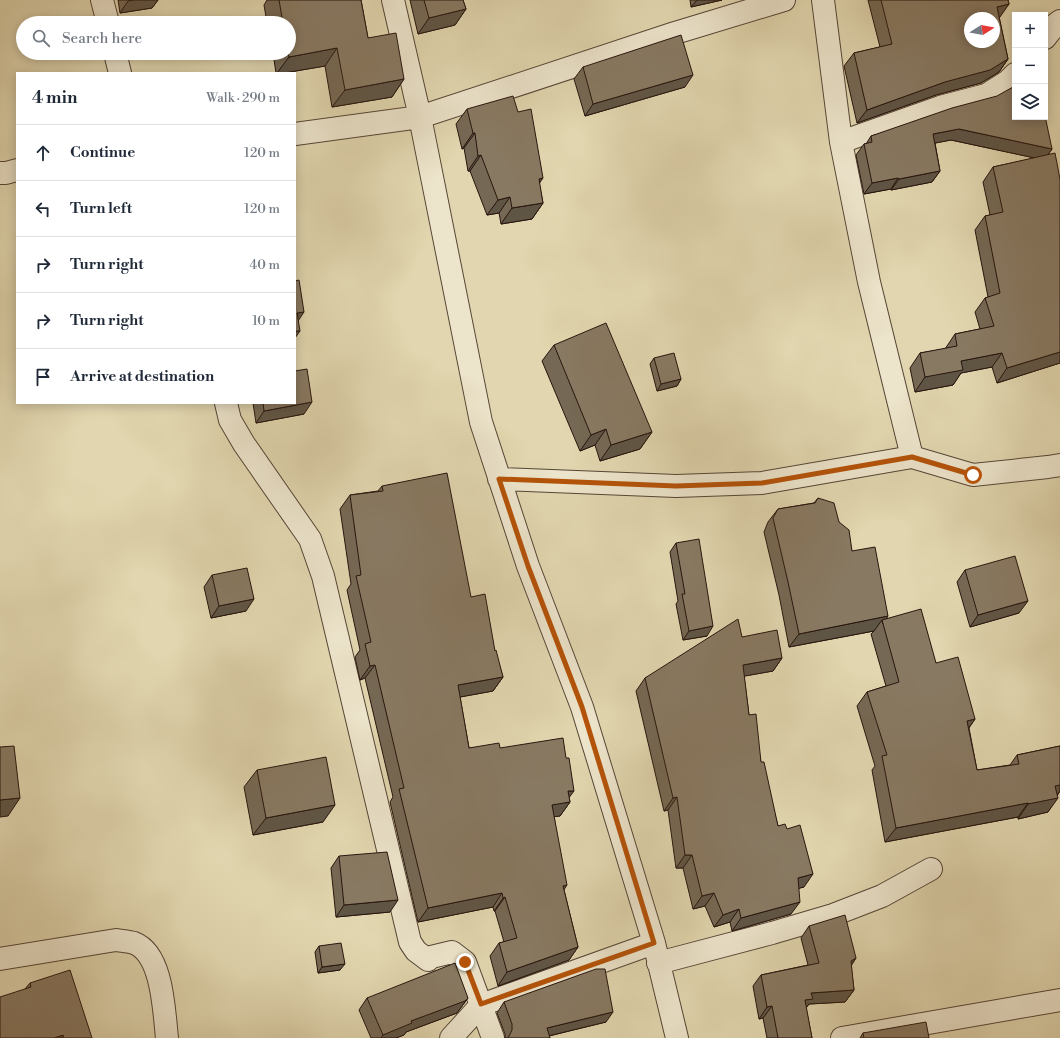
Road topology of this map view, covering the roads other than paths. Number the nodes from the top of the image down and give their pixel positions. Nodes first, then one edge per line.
1 (102, 0) edge
2 (393, 0) edge
3 (784, 0) edge
4 (823, 0) edge
5 (106, 16) edge
6 (1060, 21) edge
7 (1048, 34) edge
8 (117, 60) edge
9 (120, 72) edge
10 (1012, 77) edge
11 (420, 117) junction
12 (296, 134) edge
13 (840, 142) junction
14 (16, 170) edge
15 (0, 173) edge
16 (226, 404) edge
17 (912, 457) junction
18 (1060, 465) edge
19 (499, 479) junction
20 (931, 869) dead end
21 (656, 953) junction
22 (0, 959) edge
23 (1060, 1000) edge
24 (481, 1004) junction
25 (167, 1038) edge
26 (451, 1038) edge
27 (493, 1038) edge
28 (677, 1038) edge
29 (842, 1038) edge

1 - 5 street
2 - 11 street
3 - 11 street
4 - 13 street
6 - 7 street
8 - 9 street
10 - 13 street
11 - 12 street
11 - 19 street
13 - 17 street
14 - 15 street
16 - 24 street
17 - 18 street
17 - 19 street
19 - 21 street
20 - 21 street
21 - 24 street
21 - 28 street
22 - 25 street
23 - 29 street
24 - 26 street
24 - 27 street

